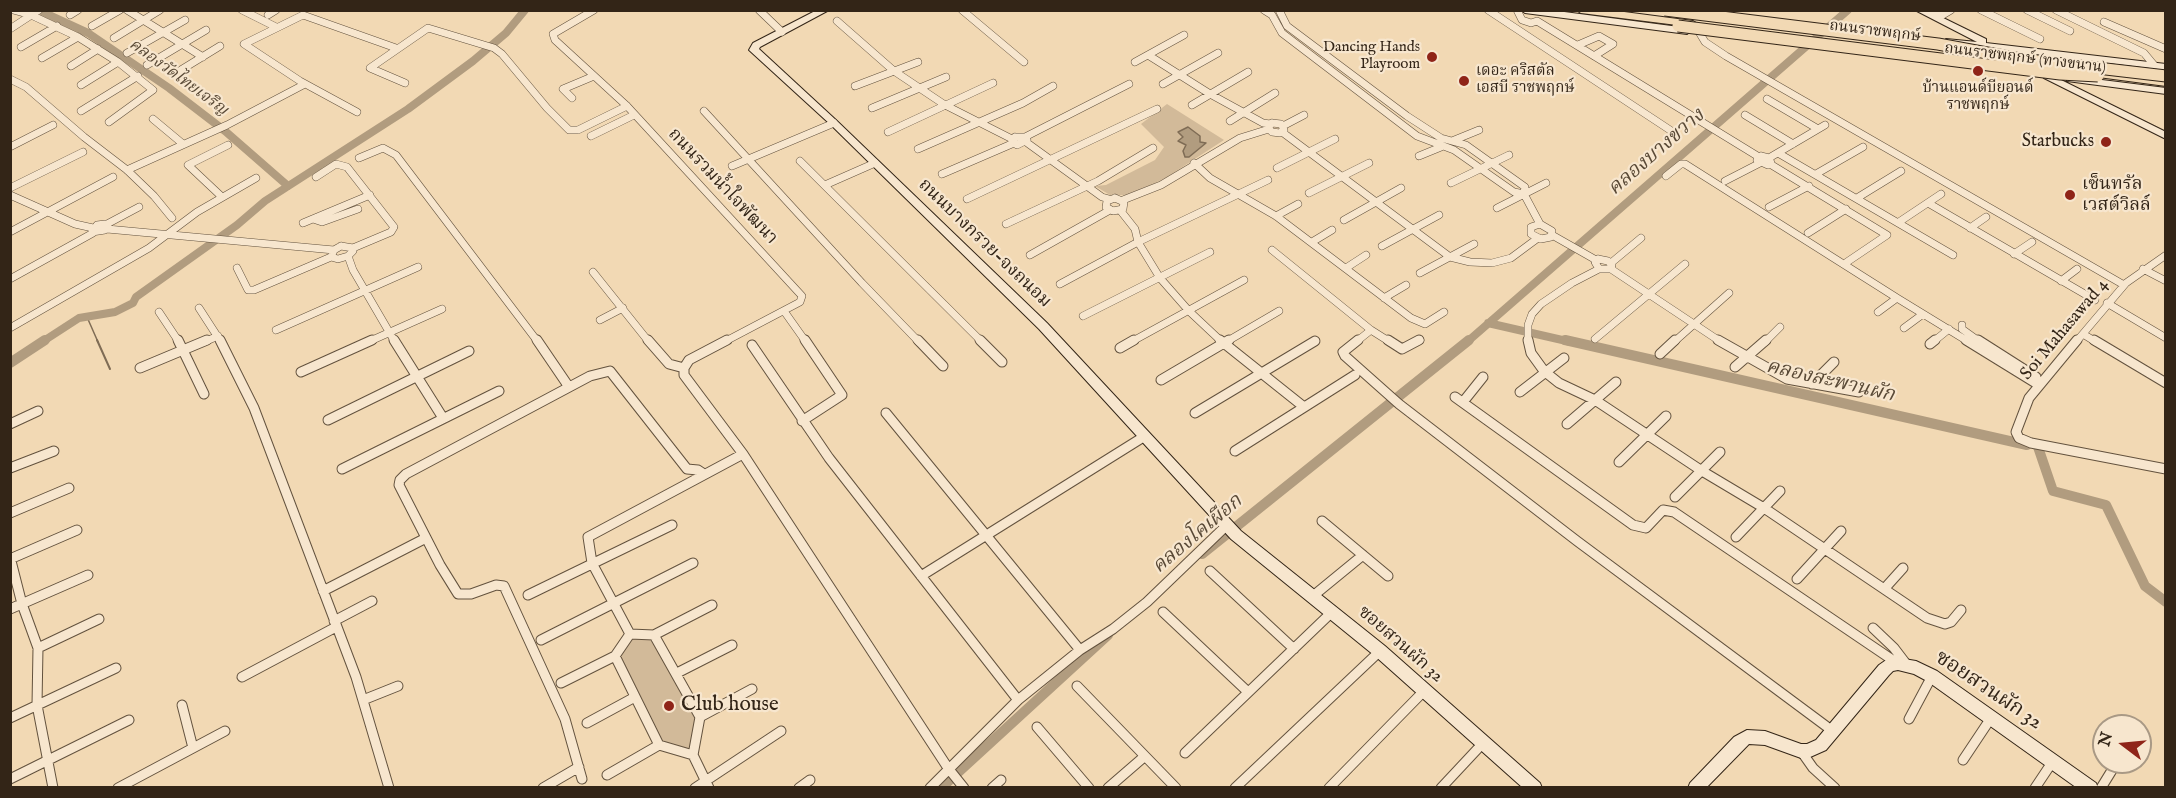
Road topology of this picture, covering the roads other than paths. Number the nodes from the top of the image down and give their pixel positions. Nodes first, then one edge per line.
1 (13, 10) edge
2 (78, 10) edge
3 (120, 10) edge
4 (127, 10) edge
5 (160, 10) edge
6 (242, 10) edge
7 (276, 10) edge
8 (594, 10) edge
9 (759, 10) edge
10 (825, 10) edge
11 (962, 10) edge
12 (1264, 10) edge
13 (1278, 10) edge
14 (1488, 10) edge
15 (1517, 10) edge
16 (1525, 10) edge
17 (1581, 10) edge
18 (1636, 10) edge
19 (1665, 10) edge
20 (1694, 10) edge
21 (1918, 10) edge
22 (1929, 10) edge
23 (1951, 10) edge
24 (1981, 10) edge
25 (2026, 10) edge
26 (2056, 10) edge
27 (35, 13) edge
28 (70, 15) dead end
29 (268, 15) dead end
30 (1538, 17) junction
31 (185, 20) dead end
32 (143, 21) junction
33 (837, 21) dead end
34 (2104, 22) dead end
35 (1629, 23) junction
36 (1679, 24) junction
37 (57, 26) junction
38 (92, 26) dead end
39 (276, 27) junction
40 (10, 29) edge
41 (206, 30) dead end
42 (1959, 31) junction
43 (2070, 31) dead end
44 (782, 32) junction
45 (1699, 32) junction
46 (162, 33) junction
47 (1822, 34) junction
48 (1184, 35) dead end
49 (78, 37) junction
50 (114, 38) dead end
51 (1931, 39) junction
52 (2040, 39) dead end
53 (1797, 41) junction
54 (1956, 42) junction
55 (181, 45) junction
56 (1578, 45) junction
57 (220, 46) dead end
58 (1995, 46) junction
59 (21, 47) dead end
60 (396, 48) junction
61 (494, 48) joint
62 (98, 49) junction
63 (2166, 49) edge
64 (127, 52) dead end
65 (1218, 53) dead end
66 (1148, 55) junction
67 (2004, 55) junction
68 (1594, 56) junction
69 (203, 57) junction
70 (42, 58) dead end
71 (118, 62) junction
72 (918, 62) dead end
73 (1024, 62) dead end
74 (1135, 63) dead end
75 (147, 65) dead end
76 (2154, 65) junction
77 (71, 66) dead end
78 (2166, 67) edge
79 (894, 71) junction
80 (1248, 72) dead end
81 (176, 74) dead end
82 (1180, 75) junction
83 (138, 76) junction
84 (594, 76) junction
85 (2047, 76) junction
86 (946, 77) dead end
87 (2166, 78) edge
88 (10, 79) edge
89 (2141, 80) junction
90 (2085, 81) junction
91 (405, 83) dead end
92 (993, 83) dead end
93 (1363, 83) junction
94 (305, 84) junction
95 (1129, 84) dead end
96 (1163, 84) dead end
97 (81, 85) dead end
98 (855, 86) dead end
99 (1053, 86) dead end
100 (919, 87) junction
101 (1353, 88) junction
102 (2166, 91) edge
103 (1275, 93) dead end
104 (1210, 94) junction
105 (572, 98) dead end
106 (1767, 99) dead end
107 (945, 105) junction
108 (1192, 105) dead end
109 (627, 106) junction
110 (872, 108) dead end
111 (1157, 109) dead end
112 (81, 111) dead end
113 (704, 111) dead end
114 (357, 112) dead end
115 (1244, 112) junction
116 (634, 115) junction
117 (1304, 115) dead end
118 (1745, 115) dead end
119 (153, 119) dead end
120 (1230, 121) dead end
121 (109, 122) dead end
122 (834, 123) junction
123 (978, 123) junction
124 (53, 125) dead end
125 (1706, 125) joint
126 (1269, 127) junction
127 (1283, 129) junction
128 (1479, 130) dead end
129 (1716, 131) joint
130 (888, 132) dead end
131 (1673, 132) dead end
132 (591, 136) dead end
133 (2166, 136) edge
134 (1335, 139) dead end
135 (1026, 140) junction
136 (1013, 141) junction
137 (1452, 141) junction
138 (183, 144) junction
139 (1793, 144) junction
140 (228, 145) dead end
141 (10, 147) edge
142 (1441, 147) junction
143 (1863, 147) dead end
144 (1153, 148) dead end
145 (918, 149) dead end
146 (83, 152) dead end
147 (1309, 152) junction
148 (1778, 153) junction
149 (1509, 155) dead end
150 (1419, 156) dead end
151 (358, 158) dead end
152 (749, 159) junction
153 (1051, 159) junction
154 (801, 160) dead end
155 (1760, 160) junction
156 (1769, 161) junction
157 (1491, 162) junction
158 (875, 163) junction
159 (1194, 163) junction
160 (1369, 163) dead end
161 (732, 166) dead end
162 (1480, 167) junction
163 (1276, 168) dead end
164 (127, 170) junction
165 (1901, 171) dead end
166 (942, 174) dead end
167 (1816, 174) junction
168 (1342, 176) junction
169 (1666, 176) dead end
170 (113, 177) dead end
171 (316, 177) dead end
172 (256, 178) dead end
173 (1268, 180) dead end
174 (1725, 181) dead end
175 (1451, 183) dead end
176 (1546, 183) dead end
177 (825, 185) junction
178 (1087, 186) junction
179 (1809, 186) junction
180 (10, 188) edge
181 (1401, 188) dead end
182 (1309, 193) dead end
183 (1240, 194) junction
184 (1524, 194) junction
185 (1941, 194) dead end
186 (10, 195) edge
187 (370, 195) junction
188 (222, 197) junction
189 (1857, 198) junction
190 (1109, 199) junction
191 (967, 200) dead end
192 (1123, 200) junction
193 (1377, 202) junction
194 (1928, 203) junction
195 (1298, 204) dead end
196 (139, 207) dead end
197 (1769, 207) dead end
198 (1497, 208) dead end
199 (358, 209) dead end
200 (1846, 209) junction
201 (1110, 210) junction
202 (1120, 210) junction
203 (47, 212) junction
204 (1439, 215) dead end
205 (1276, 216) junction
206 (1986, 217) dead end
207 (172, 218) dead end
208 (313, 219) junction
209 (1344, 220) dead end
210 (1899, 222) junction
211 (303, 223) dead end
212 (1006, 224) dead end
213 (1540, 224) junction
214 (107, 226) junction
215 (1413, 228) junction
216 (1970, 228) junction
217 (93, 230) junction
218 (1332, 230) dead end
219 (10, 232) edge
220 (1808, 234) dead end
221 (168, 235) junction
222 (1552, 235) junction
223 (1538, 238) junction
224 (1641, 238) dead end
225 (1138, 242) junction
226 (1312, 242) junction
227 (2032, 242) dead end
228 (1474, 244) dead end
229 (1382, 246) dead end
230 (353, 248) junction
231 (1272, 250) dead end
232 (1210, 252) dead end
233 (333, 253) junction
234 (2014, 254) junction
235 (1030, 255) dead end
236 (1366, 255) dead end
237 (1953, 255) dead end
238 (2166, 255) edge
239 (348, 256) junction
240 (1450, 256) junction
241 (1847, 262) dead end
242 (1684, 264) dead end
243 (1598, 265) junction
244 (1611, 266) junction
245 (418, 267) dead end
246 (237, 268) dead end
247 (1346, 268) junction
248 (2077, 269) dead end
249 (2143, 269) junction
250 (593, 272) dead end
251 (1420, 273) dead end
252 (1160, 278) junction
253 (10, 279) edge
254 (1244, 280) dead end
255 (2061, 281) junction
256 (2166, 281) edge
257 (1060, 284) dead end
258 (1406, 285) dead end
259 (2124, 285) junction
260 (367, 291) junction
261 (1729, 293) dead end
262 (1648, 296) junction
263 (1384, 298) junction
264 (1897, 298) junction
265 (2095, 300) dead end
266 (2107, 303) junction
267 (199, 308) dead end
268 (623, 308) junction
269 (442, 309) dead end
270 (1279, 310) dead end
271 (784, 311) junction
272 (1189, 311) junction
273 (159, 312) dead end
274 (1444, 312) dead end
275 (1878, 312) dead end
276 (1923, 314) junction
277 (1083, 316) dead end
278 (600, 320) dead end
279 (1962, 325) dead end
280 (1694, 326) junction
281 (1780, 327) dead end
282 (10, 328) edge
283 (1904, 328) dead end
284 (1949, 329) junction
285 (276, 330) dead end
286 (1371, 330) junction
287 (390, 332) junction
288 (2083, 334) junction
289 (218, 336) junction
290 (2166, 338) edge
291 (1420, 339) dead end
292 (1595, 339) dead end
293 (1315, 341) dead end
294 (1223, 343) junction
295 (1930, 344) dead end
296 (752, 345) dead end
297 (1120, 348) dead end
298 (184, 350) junction
299 (468, 351) dead end
300 (1660, 354) dead end
301 (1747, 357) junction
302 (1564, 358) dead end
303 (1002, 362) dead end
304 (1834, 362) dead end
305 (943, 366) dead end
306 (1735, 367) dead end
307 (140, 368) dead end
308 (684, 368) junction
309 (1544, 371) junction
310 (301, 372) dead end
311 (1261, 373) junction
312 (416, 375) junction
313 (1355, 375) dead end
314 (1483, 376) dead end
315 (1161, 380) dead end
316 (1616, 382) dead end
317 (2040, 383) junction
318 (2166, 383) edge
319 (1812, 384) junction
320 (569, 387) junction
321 (500, 391) dead end
322 (1520, 392) dead end
323 (1859, 392) dead end
324 (204, 394) dead end
325 (1595, 400) junction
326 (1304, 407) junction
327 (38, 411) dead end
328 (886, 412) dead end
329 (1195, 413) dead end
330 (1666, 416) dead end
331 (443, 418) junction
332 (328, 420) dead end
333 (802, 421) junction
334 (10, 424) edge
335 (1566, 424) dead end
336 (1648, 435) junction
337 (1145, 436) junction
338 (54, 451) dead end
339 (1235, 451) dead end
340 (1720, 452) dead end
341 (743, 454) junction
342 (1619, 462) dead end
343 (10, 468) edge
344 (342, 469) dead end
345 (2166, 469) edge
346 (1702, 471) junction
347 (704, 474) junction
348 (69, 488) dead end
349 (1780, 491) dead end
350 (1675, 497) dead end
351 (1764, 508) junction
352 (10, 513) edge
353 (1322, 521) dead end
354 (672, 525) dead end
355 (77, 530) dead end
356 (1230, 530) junction
357 (1841, 531) dead end
358 (985, 534) junction
359 (1736, 537) dead end
360 (426, 538) junction
361 (1825, 548) junction
362 (1364, 555) junction
363 (11, 558) edge
364 (693, 562) dead end
365 (592, 563) junction
366 (1903, 568) dead end
367 (1210, 571) dead end
368 (88, 575) dead end
369 (921, 576) junction
370 (1388, 576) dead end
371 (1797, 579) dead end
372 (1885, 588) junction
373 (323, 591) junction
374 (528, 596) dead end
375 (1313, 596) junction
376 (372, 601) dead end
377 (613, 603) junction
378 (22, 604) junction
379 (712, 605) dead end
380 (10, 609) edge
381 (1961, 610) dead end
382 (1163, 612) dead end
383 (1332, 612) junction
384 (99, 619) dead end
385 (335, 624) junction
386 (1873, 628) dead end
387 (630, 634) junction
388 (654, 635) junction
389 (541, 640) dead end
390 (732, 645) dead end
391 (38, 648) junction
392 (1080, 650) junction
393 (1294, 650) junction
394 (1380, 651) junction
395 (615, 656) junction
396 (1902, 664) junction
397 (116, 668) dead end
398 (677, 673) junction
399 (1932, 676) junction
400 (242, 677) dead end
401 (561, 683) dead end
402 (398, 686) dead end
403 (1077, 686) dead end
404 (752, 689) dead end
405 (1248, 692) junction
406 (1423, 692) junction
407 (635, 697) junction
408 (363, 700) junction
409 (1017, 700) junction
410 (37, 705) junction
411 (182, 705) dead end
412 (700, 717) junction
413 (10, 718) edge
414 (1991, 718) junction
415 (1909, 719) dead end
416 (129, 720) dead end
417 (587, 723) dead end
418 (1037, 727) dead end
419 (225, 731) dead end
420 (780, 731) dead end
421 (1834, 732) junction
422 (1484, 742) junction
423 (659, 745) junction
424 (193, 748) junction
425 (1801, 751) junction
426 (1185, 753) dead end
427 (693, 754) junction
428 (1145, 756) junction
429 (48, 760) junction
430 (1963, 760) dead end
431 (2053, 761) junction
432 (579, 766) junction
433 (949, 769) junction
434 (2110, 774) edge
435 (607, 775) dead end
436 (10, 779) edge
437 (582, 779) dead end
438 (810, 780) dead end
439 (707, 783) edge
440 (961, 784) edge
441 (53, 788) edge
442 (118, 788) edge
443 (389, 788) edge
444 (543, 788) edge
445 (695, 788) edge
446 (799, 788) edge
447 (930, 788) edge
448 (1089, 788) edge
449 (1108, 788) edge
450 (1176, 788) edge
451 (1235, 788) edge
452 (1329, 788) edge
453 (1441, 788) edge
454 (1535, 788) edge
455 (1695, 788) edge
456 (1835, 788) edge
457 (2035, 788) edge
458 (2091, 788) edge
459 (2101, 788) edge

1 - 27 street
2 - 28 street
3 - 38 street
4 - 32 street
5 - 32 street
6 - 39 street
7 - 29 street
8 - 84 street, ถนนรวมน้ำใจพัฒนา
9 - 44 street
10 - 44 street, ถนนบางกรวย-จงถนอม
11 - 73 street
12 - 101 street
13 - 93 street
14 - 131 street
15 - 30 street
16 - 30 street
17 - 36 main road, ถนนราชพฤกษ์
18 - 47 main road, ถนนราชพฤกษ์
19 - 87 main road, bridge
20 - 47 street, ถนนราชพฤกษ์ (ทางขนาน)
21 - 42 street
22 - 23 street
24 - 52 street
25 - 43 street
26 - 76 street
27 - 37 street
27 - 40 street
30 - 35 street
30 - 56 street
31 - 46 street
32 - 46 street
32 - 50 street
33 - 79 street
34 - 63 street
35 - 36 main road
35 - 45 street
36 - 53 main road, ถนนราชพฤกษ์
36 - 87 main road, bridge
37 - 49 street
37 - 59 street
39 - 60 street
39 - 94 street
41 - 55 street
42 - 54 street
42 - 58 street
44 - 122 street, ถนนบางกรวย-จงถนอม
45 - 53 street
45 - 259 street
46 - 55 street
46 - 64 street
47 - 51 street, ถนนราชพฤกษ์ (ทางขนาน)
47 - 53 main road, ถนนราชพฤกษ์, bridge
47 - 67 main road, ถนนราชพฤกษ์
47 - 85 street, ถนนราชพฤกษ์ (ทางขนาน)
47 - 89 main road, ถนนราชพฤกษ์
48 - 66 street
49 - 62 street
49 - 70 street
51 - 54 street, ถนนราชพฤกษ์ (ทางขนาน)
51 - 67 main road
54 - 58 street, ถนนราชพฤกษ์ (ทางขนาน)
55 - 69 street
55 - 75 street
56 - 68 street
56 - 68 street
57 - 69 street
58 - 76 street, ถนนราชพฤกษ์ (ทางขนาน)
60 - 61 street
60 - 91 street
61 - 109 street
62 - 71 street
62 - 77 street
65 - 82 street
66 - 74 street
66 - 82 street
67 - 87 main road, ถนนราชพฤกษ์
68 - 125 street
69 - 81 street
71 - 83 street
71 - 97 street
72 - 79 street
76 - 78 street, ถนนราชพฤกษ์ (ทางขนาน)
79 - 98 street
79 - 100 street
80 - 104 street
82 - 96 street
82 - 104 street
83 - 112 street
83 - 121 street
84 - 105 street
84 - 109 street, ถนนรวมน้ำใจพัฒนา
85 - 90 street, ถนนราชพฤกษ์ (ทางขนาน)
85 - 133 street
86 - 100 street
87 - 89 main road, ถนนราชพฤกษ์
88 - 164 street
89 - 90 main road
90 - 102 street, ถนนราชพฤกษ์ (ทางขนาน)
92 - 107 street
93 - 101 street
93 - 137 street
94 - 114 street
94 - 138 street
95 - 135 street
99 - 123 street
100 - 107 street
100 - 110 street
101 - 142 street
103 - 115 street
104 - 108 street
104 - 115 street
106 - 139 street
107 - 123 street
107 - 130 street
109 - 116 street, ถนนรวมน้ำใจพัฒนา
111 - 153 street
113 - 152 street
115 - 120 street
115 - 126 street
116 - 132 street
116 - 271 street, ถนนรวมน้ำใจพัฒนา
117 - 127 street
118 - 139 street
119 - 138 street
122 - 152 street
122 - 158 street, ถนนบางกรวย-จงถนอม
123 - 136 street
123 - 145 street
124 - 141 street
125 - 129 street
126 - 127 street
126 - 159 street
127 - 147 street
128 - 137 street
129 - 155 street
134 - 147 street
135 - 136 street
135 - 153 street
136 - 166 street
137 - 157 street
138 - 164 street
139 - 148 street
140 - 188 street
142 - 150 street
142 - 162 street
143 - 167 street
144 - 178 street
146 - 180 street
147 - 163 street
147 - 168 street
148 - 156 street
148 - 167 street
149 - 157 street
151 - 320 street
152 - 161 street
152 - 305 street
153 - 178 street
153 - 191 street
154 - 177 street
155 - 156 street
155 - 174 street
156 - 179 street
157 - 162 street
157 - 184 street
158 - 177 street
158 - 337 street, ถนนบางกรวย-จงถนอม
159 - 183 street
159 - 192 street
160 - 168 street
162 - 175 street
162 - 184 street
164 - 207 street
165 - 189 street
167 - 189 street
168 - 182 street
168 - 193 street
169 - 264 street
170 - 203 street
171 - 187 street
172 - 188 street
173 - 183 street
176 - 184 street
177 - 303 street
178 - 190 street
178 - 212 street
179 - 197 street
179 - 200 street
181 - 193 street
183 - 205 street
183 - 225 street
184 - 198 street
184 - 213 street
185 - 194 street
186 - 203 street
187 - 208 street
187 - 230 street
188 - 221 street
189 - 210 street
190 - 192 street
190 - 201 street
192 - 202 street
193 - 209 street
193 - 215 street
194 - 210 street
194 - 216 street
195 - 205 street
196 - 214 street
199 - 208 street
200 - 220 street
200 - 241 street
201 - 202 street
201 - 235 street
202 - 225 street
203 - 217 street
203 - 219 street
204 - 215 street
205 - 226 street
206 - 216 street
208 - 211 street
210 - 237 street
213 - 222 street
213 - 223 street
214 - 217 street
214 - 221 street
215 - 229 street
215 - 240 street
216 - 234 street
217 - 253 street
218 - 226 street
221 - 233 street
221 - 282 street
222 - 223 street
222 - 243 street
223 - 240 street
224 - 244 street
225 - 252 street
225 - 257 street
226 - 247 street
227 - 234 street
228 - 240 street
230 - 233 street
230 - 239 street
231 - 286 street
232 - 252 street
233 - 239 street
233 - 246 street
234 - 255 street
236 - 247 street
238 - 249 street, Soi Mahasawad 4
239 - 260 street
240 - 251 street
242 - 262 street
243 - 244 street
243 - 309 street
244 - 262 street
245 - 260 street
247 - 263 street
248 - 255 street
249 - 256 street
249 - 259 street, Soi Mahasawad 4
250 - 268 street
252 - 272 street
252 - 277 street
254 - 272 street
255 - 265 street
258 - 263 street
259 - 266 street, Soi Mahasawad 4
260 - 285 street
260 - 287 street
261 - 280 street
262 - 280 street
262 - 292 street
263 - 274 street
264 - 275 street
264 - 276 street
266 - 288 street, Soi Mahasawad 4
266 - 290 street
267 - 289 street
268 - 278 street
268 - 308 street
269 - 287 street
270 - 294 street
271 - 308 street, ถนนรวมน้ำใจพัฒนา
271 - 333 street
272 - 294 street
272 - 297 street
273 - 298 street
276 - 283 street
276 - 284 street
279 - 317 street
280 - 300 street
280 - 301 street
281 - 301 street
284 - 295 street
284 - 317 street
286 - 291 street
286 - 421 street
287 - 310 street
287 - 312 street
288 - 317 street, Soi Mahasawad 4
288 - 318 street
289 - 298 street
289 - 373 street
293 - 311 street
294 - 311 street
294 - 315 street
296 - 333 street
298 - 307 street
298 - 324 street
299 - 312 street
301 - 306 street
301 - 319 street
302 - 309 street
304 - 319 street
308 - 341 street
309 - 322 street
309 - 325 street
311 - 326 street
311 - 329 street
312 - 331 street
312 - 332 street
313 - 326 street
314 - 396 street
316 - 325 street
317 - 345 street, Soi Mahasawad 4
319 - 323 street
320 - 347 street
320 - 360 street
321 - 331 street
325 - 335 street
325 - 336 street
326 - 339 street
327 - 334 street
328 - 358 street
330 - 336 street
331 - 344 street
333 - 369 street
336 - 342 street
336 - 346 street
337 - 356 street, ถนนบางกรวย-จงถนอม
337 - 358 street
338 - 343 street
340 - 346 street
341 - 347 street
341 - 433 street
346 - 350 street
346 - 351 street
347 - 365 street
348 - 352 street
349 - 351 street
351 - 359 street
351 - 361 street
353 - 362 street
354 - 365 street
355 - 363 street
356 - 375 street, ซอยสวนผัก 32
356 - 392 street
357 - 361 street
358 - 369 street
358 - 392 street
360 - 373 street
360 - 432 street
361 - 371 street
361 - 372 street
362 - 370 street
362 - 375 street
363 - 378 street
364 - 377 street
365 - 374 street
365 - 377 street
366 - 372 street
367 - 393 street
368 - 378 street
369 - 409 street
372 - 381 street
373 - 385 street
375 - 383 street, ซอยสวนผัก 32
376 - 385 street
377 - 387 street
377 - 389 street
378 - 380 street
378 - 391 street
379 - 388 street
382 - 405 street
383 - 393 street
383 - 394 street, ซอยสวนผัก 32
384 - 391 street
385 - 400 street
385 - 408 street
386 - 396 street
387 - 388 street
387 - 395 street
388 - 398 street
390 - 398 street
391 - 410 street
392 - 409 street
393 - 405 street
394 - 406 street, ซอยสวนผัก 32
394 - 451 street
395 - 401 street
395 - 407 street
396 - 399 street, ซอยสวนผัก 32
396 - 421 street
397 - 410 street
398 - 412 street
399 - 414 street, ซอยสวนผัก 32
399 - 415 street
402 - 408 street
403 - 428 street
404 - 412 street
405 - 426 street
406 - 422 street, ซอยสวนผัก 32
406 - 452 street
407 - 417 street
407 - 423 street
408 - 443 street
409 - 433 street
410 - 413 street
410 - 429 street
411 - 424 street
412 - 427 street
414 - 430 street
414 - 431 street, ซอยสวนผัก 32
416 - 429 street
418 - 448 street
419 - 424 street
420 - 439 street
421 - 425 street
422 - 453 street
422 - 454 street, ซอยสวนผัก 32
423 - 427 street
423 - 435 street
424 - 442 street
425 - 455 street
425 - 456 street
427 - 439 street
428 - 449 street
428 - 450 street
429 - 436 street
429 - 441 street
431 - 457 street
431 - 458 street, ซอยสวนผัก 32
432 - 437 street
432 - 444 street
433 - 440 street
433 - 447 street
434 - 459 street
438 - 446 street
439 - 445 street

